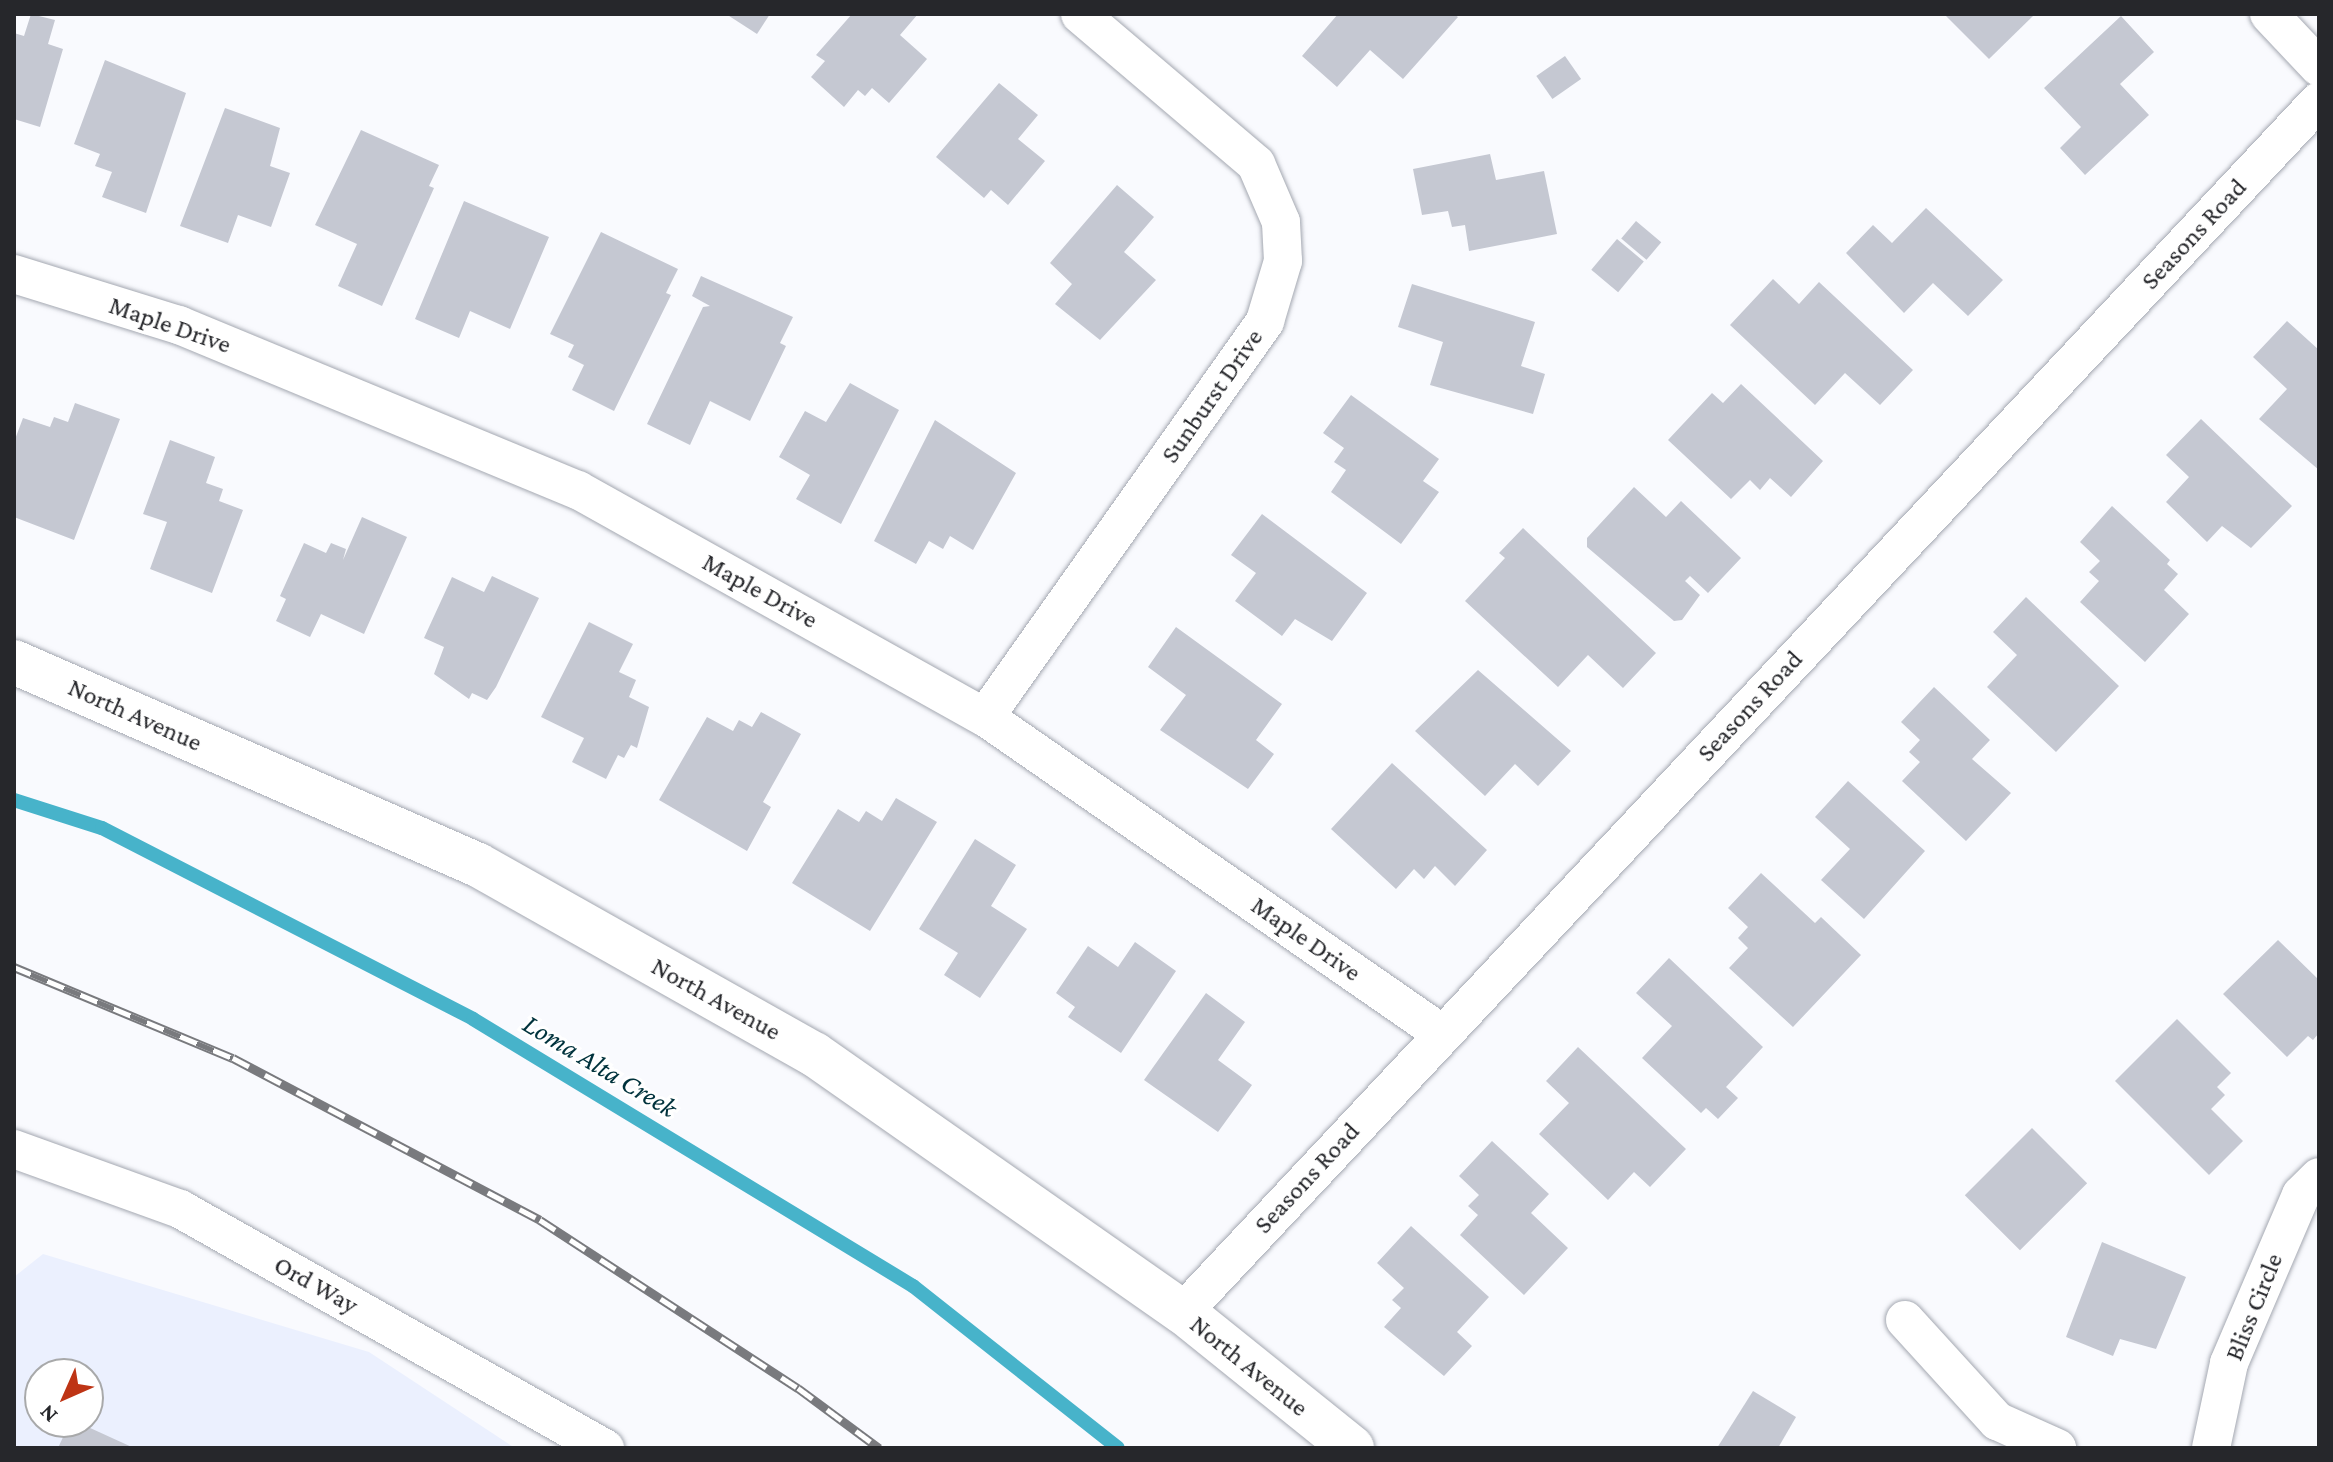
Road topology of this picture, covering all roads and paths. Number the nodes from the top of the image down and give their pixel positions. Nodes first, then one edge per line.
1 (1080, 14) edge
2 (2269, 14) edge
3 (2319, 67) edge
4 (2319, 101) edge
5 (14, 274) edge
6 (14, 662) edge
7 (985, 717) junction
8 (1441, 1033) junction
9 (14, 1149) edge
10 (2319, 1177) edge
11 (1183, 1312) junction
12 (1905, 1320) dead end
13 (605, 1448) edge
14 (1352, 1448) edge
15 (2057, 1448) edge
16 (2211, 1448) edge

1 - 7 street, Sunburst Drive
2 - 3 street
4 - 8 street, Seasons Road
5 - 7 street, Maple Drive
6 - 11 main road, North Avenue
7 - 8 street, Maple Drive
8 - 11 street, Seasons Road
9 - 13 street, Ord Way
10 - 16 street, Bliss Circle
11 - 14 main road, North Avenue
12 - 15 street

